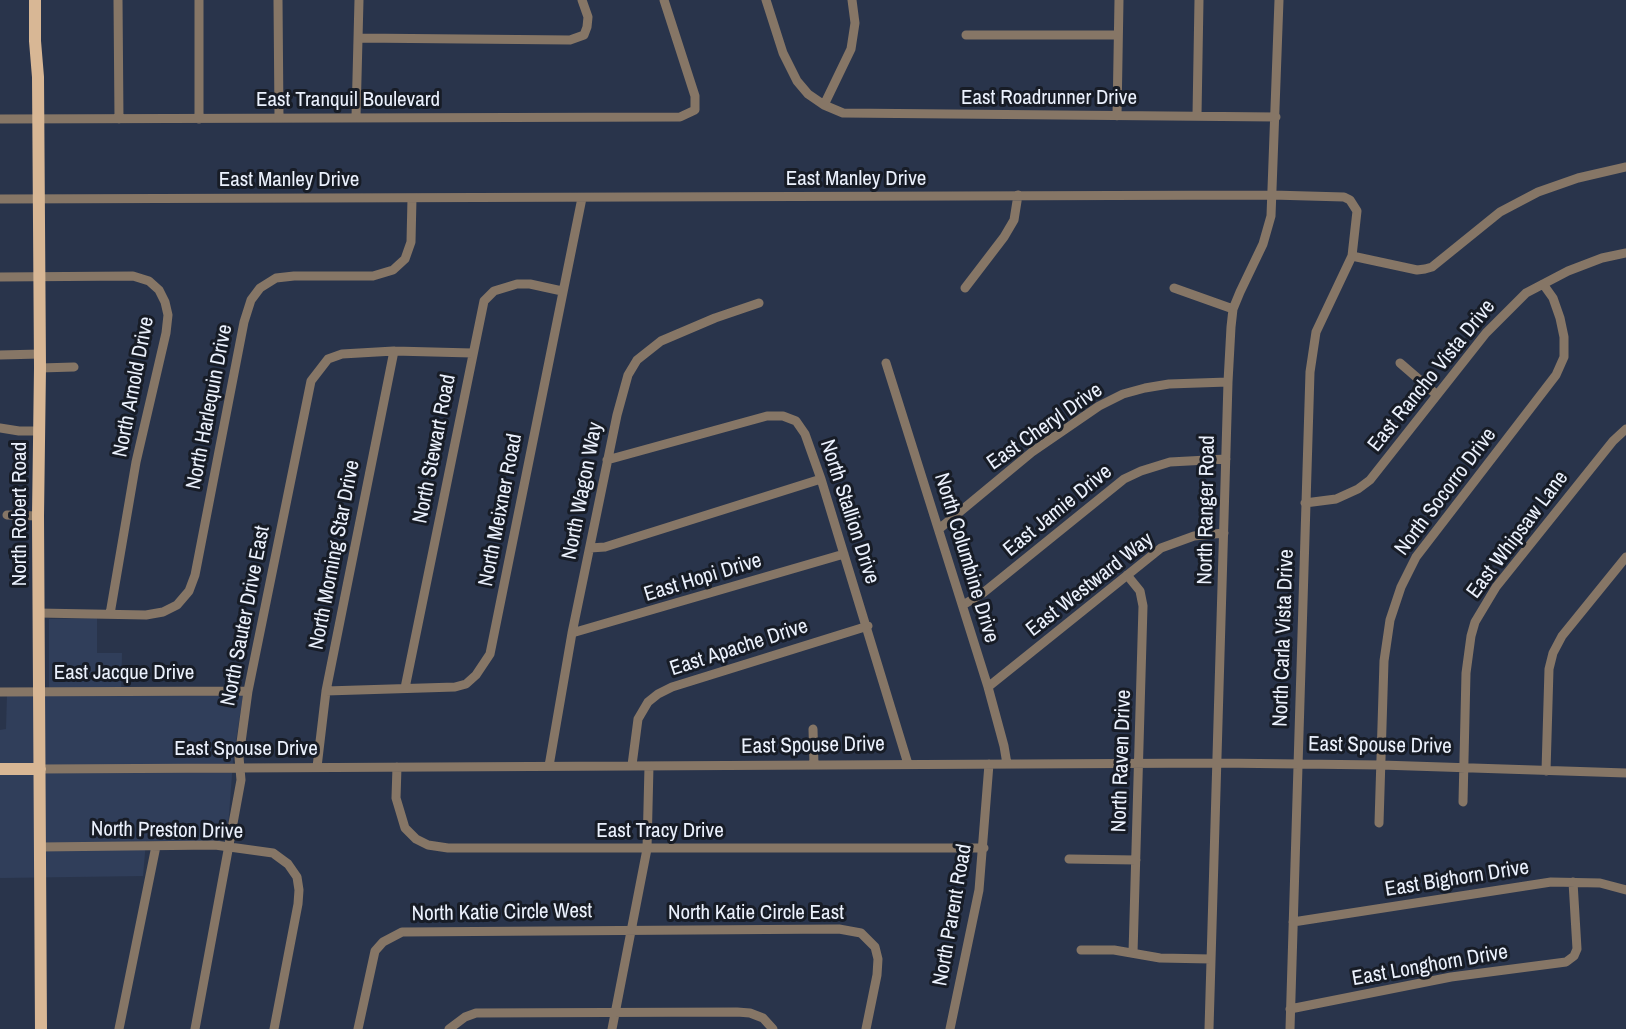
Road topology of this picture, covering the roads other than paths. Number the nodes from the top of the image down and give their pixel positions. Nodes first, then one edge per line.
1 (35, 0) edge
2 (118, 0) edge
3 (199, 0) edge
4 (278, 0) edge
5 (359, 0) edge
6 (582, 0) edge
7 (664, 0) edge
8 (766, 0) edge
9 (852, 0) edge
10 (1119, 0) edge
11 (1199, 0) edge
12 (1279, 0) edge
13 (966, 35) dead end
14 (1117, 35) junction
15 (358, 38) junction
16 (824, 105) junction
17 (1196, 115) junction
18 (1117, 116) junction
19 (279, 117) junction
20 (356, 117) junction
21 (1276, 117) junction
22 (0, 119) edge
23 (119, 119) junction
24 (200, 119) junction
25 (38, 120) junction
26 (1626, 167) edge
27 (1018, 195) junction
28 (1272, 195) junction
29 (412, 198) junction
30 (582, 198) junction
31 (39, 199) junction
32 (0, 200) edge
33 (1626, 253) edge
34 (1352, 256) junction
35 (0, 277) edge
36 (39, 277) junction
37 (1543, 284) junction
38 (965, 288) dead end
39 (1174, 288) dead end
40 (562, 292) junction
41 (759, 303) dead end
42 (1233, 309) junction
43 (394, 351) junction
44 (472, 353) junction
45 (40, 354) junction
46 (0, 355) edge
47 (886, 363) dead end
48 (1400, 363) dead end
49 (74, 367) dead end
50 (40, 368) junction
51 (1227, 382) junction
52 (1437, 395) junction
53 (0, 428) edge
54 (1626, 429) edge
55 (39, 431) junction
56 (1226, 459) junction
57 (607, 460) junction
58 (821, 479) junction
59 (1305, 503) junction
60 (7, 515) dead end
61 (38, 516) junction
62 (939, 529) junction
63 (1224, 533) junction
64 (590, 548) junction
65 (844, 554) junction
66 (1626, 557) edge
67 (1127, 575) junction
68 (963, 605) junction
69 (38, 613) junction
70 (110, 614) junction
71 (867, 626) junction
72 (572, 633) junction
73 (988, 687) junction
74 (405, 688) junction
75 (39, 691) junction
76 (248, 691) junction
77 (326, 691) junction
78 (0, 692) edge
79 (813, 729) dead end
80 (1218, 763) junction
81 (908, 764) junction
82 (989, 764) junction
83 (1007, 764) junction
84 (1140, 764) junction
85 (1298, 764) junction
86 (632, 765) junction
87 (814, 765) junction
88 (1381, 765) junction
89 (549, 766) junction
90 (649, 766) junction
91 (317, 767) junction
92 (397, 767) junction
93 (240, 768) junction
94 (1463, 768) junction
95 (0, 769) edge
96 (40, 769) junction
97 (1546, 771) junction
98 (1626, 773) edge
99 (1463, 803) dead end
100 (1379, 823) dead end
101 (156, 846) junction
102 (230, 846) junction
103 (40, 847) junction
104 (984, 848) junction
105 (647, 849) junction
106 (1069, 859) dead end
107 (1136, 860) junction
108 (1573, 882) junction
109 (1626, 890) edge
110 (1293, 922) junction
111 (632, 929) junction
112 (1081, 950) dead end
113 (1133, 953) junction
114 (1211, 959) junction
115 (1290, 1009) junction
116 (616, 1013) junction
117 (41, 1029) edge
118 (119, 1029) edge
119 (195, 1029) edge
120 (274, 1029) edge
121 (358, 1029) edge
122 (449, 1029) edge
123 (612, 1029) edge
124 (773, 1029) edge
125 (866, 1029) edge
126 (950, 1029) edge
127 (1209, 1029) edge
128 (1290, 1029) edge

1 - 25 main road, North Robert Road
2 - 23 street
3 - 24 street
4 - 19 street
5 - 15 street
6 - 15 street
7 - 20 street, East Tranquil Boulevard
8 - 16 street
9 - 16 street
10 - 14 street
11 - 17 street
12 - 21 street, North Ranger Road
13 - 14 street
14 - 18 street
15 - 20 street
16 - 18 street, East Roadrunner Drive
17 - 18 street, East Roadrunner Drive
17 - 21 street, East Roadrunner Drive
19 - 20 street, East Tranquil Boulevard
19 - 24 street, East Tranquil Boulevard
21 - 28 street, North Ranger Road
22 - 25 street, East Tranquil Boulevard
23 - 24 street, East Tranquil Boulevard
23 - 25 street, East Tranquil Boulevard
25 - 31 main road, North Robert Road
26 - 34 street
27 - 28 street, East Manley Drive
27 - 30 street, East Manley Drive
27 - 38 street
28 - 34 street, East Manley Drive
28 - 42 street, North Ranger Road
29 - 30 street, East Manley Drive
29 - 31 street, East Manley Drive
29 - 70 street, North Harlequin Drive
30 - 40 street, North Meixner Road
31 - 32 street, East Manley Drive
31 - 36 main road, North Robert Road
33 - 37 street, East Rancho Vista Drive
34 - 59 street, North Carla Vista Drive
35 - 36 street, North Arnold Drive
36 - 45 main road, North Robert Road
36 - 70 street, North Arnold Drive
37 - 52 street, East Rancho Vista Drive
37 - 88 street, North Socorro Drive
39 - 42 street
40 - 44 street, North Stewart Road
40 - 74 street, North Meixner Road
41 - 57 street, North Wagon Way
42 - 51 street, North Ranger Road
43 - 44 street, North Sauter Drive East
43 - 76 street, North Sauter Drive East
43 - 77 street, North Morning Star Drive
44 - 74 street, North Stewart Road
45 - 46 street
45 - 50 main road, North Robert Road
47 - 62 street, North Columbine Drive
48 - 52 street
49 - 50 street
50 - 55 main road, North Robert Road
51 - 56 street, North Ranger Road
51 - 62 street, East Cheryl Drive
52 - 59 street, East Rancho Vista Drive
53 - 55 street
54 - 94 street, East Whipsaw Lane
55 - 61 main road, North Robert Road
56 - 63 street, North Ranger Road
56 - 68 street, East Jamie Drive
57 - 58 street, North Stallion Drive
57 - 64 street, North Wagon Way
58 - 64 street
58 - 65 street, North Stallion Drive
59 - 85 street, North Carla Vista Drive
60 - 61 street
61 - 69 main road, North Robert Road
62 - 68 street, North Columbine Drive
63 - 67 street, East Westward Way
63 - 80 street, North Ranger Road
64 - 72 street, North Wagon Way
65 - 71 street, North Stallion Drive
65 - 72 street, East Hopi Drive
66 - 97 street
67 - 73 street, East Westward Way
67 - 84 street, North Raven Drive
68 - 73 street, North Columbine Drive
69 - 70 street, North Harlequin Drive
69 - 75 main road, North Robert Road
71 - 81 street, North Stallion Drive
71 - 86 street, East Apache Drive
72 - 89 street, North Wagon Way
73 - 83 street, North Columbine Drive
74 - 77 street, North Meixner Road
75 - 76 street, East Jacque Drive
75 - 78 street, East Jacque Drive
75 - 96 main road, North Robert Road
76 - 93 street, North Sauter Drive East
77 - 91 street, North Morning Star Drive
79 - 87 street
80 - 84 street, East Spouse Drive
80 - 85 street, East Spouse Drive
80 - 114 street, North Ranger Road
81 - 82 street, East Spouse Drive
81 - 87 street, East Spouse Drive
82 - 83 street, East Spouse Drive
82 - 104 street, North Parent Road
83 - 84 street, East Spouse Drive
84 - 107 street, North Raven Drive
85 - 88 street, East Spouse Drive
85 - 110 street, North Carla Vista Drive
86 - 89 street, East Spouse Drive
86 - 90 street, East Spouse Drive
87 - 90 street, East Spouse Drive
88 - 94 street, East Spouse Drive
88 - 100 street, North Socorro Drive
89 - 92 street, East Spouse Drive
90 - 105 street
91 - 92 street, East Spouse Drive
91 - 93 street, East Spouse Drive
92 - 105 street, East Tracy Drive
93 - 96 street, East Spouse Drive
93 - 102 street, North Sauter Drive East
94 - 97 street, East Spouse Drive
94 - 99 street, East Whipsaw Lane
95 - 96 main road, East Spouse Drive
96 - 103 main road, North Robert Road
97 - 98 street, East Spouse Drive
101 - 102 street, North Preston Drive
101 - 103 street, North Preston Drive
101 - 118 street
102 - 119 street, North Sauter Drive East
102 - 120 street, North Preston Drive
103 - 117 main road, North Robert Road
104 - 105 street, East Tracy Drive
104 - 126 street, North Parent Road
105 - 111 street
106 - 107 street
107 - 113 street, North Raven Drive
108 - 109 street, East Bighorn Drive
108 - 110 street, East Bighorn Drive
108 - 115 street, East Longhorn Drive
110 - 115 street, North Carla Vista Drive
111 - 116 street
111 - 121 street, North Katie Circle West
111 - 125 street, North Katie Circle East
112 - 113 street
113 - 114 street
114 - 127 street, North Ranger Road
115 - 128 street, North Carla Vista Drive
116 - 122 street
116 - 123 street
116 - 124 street

